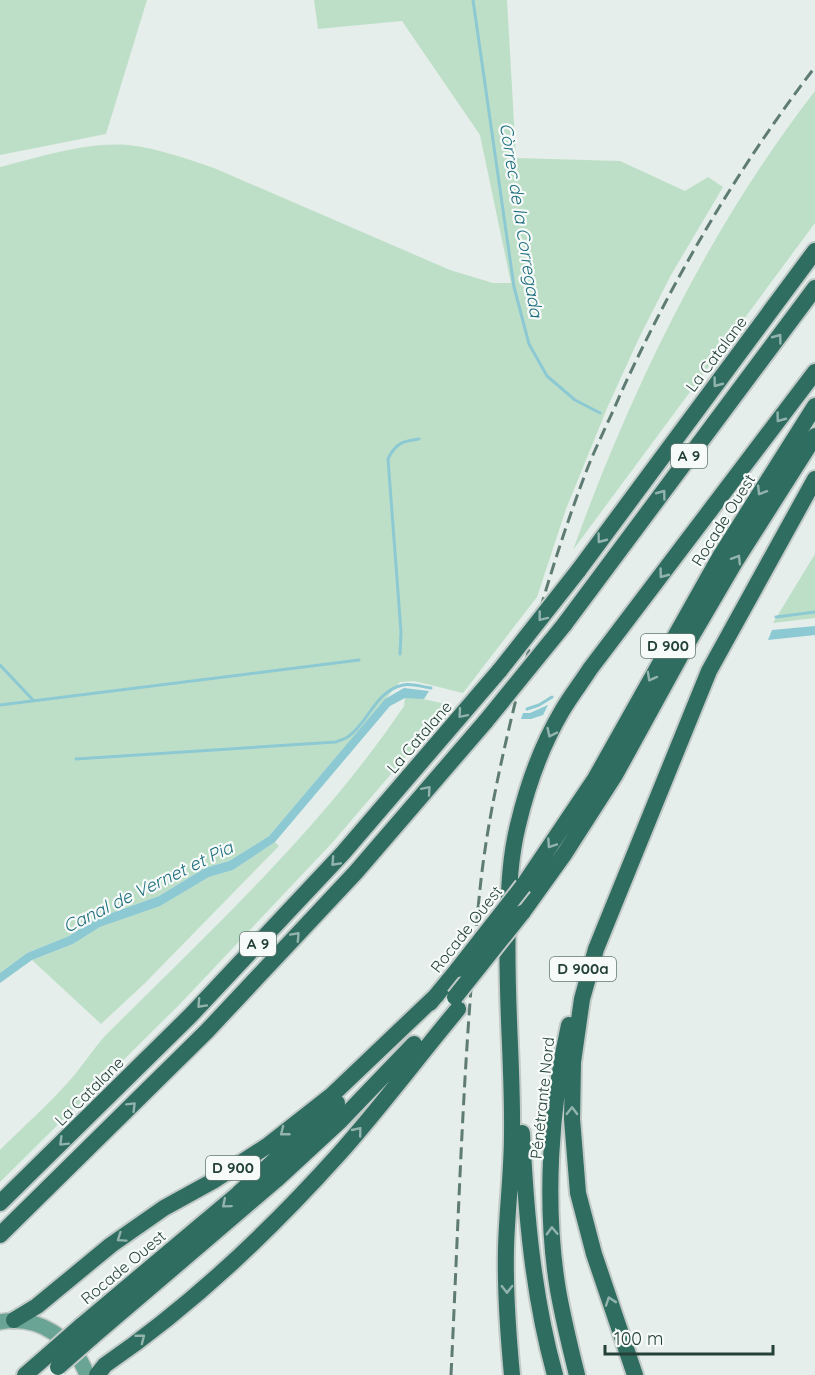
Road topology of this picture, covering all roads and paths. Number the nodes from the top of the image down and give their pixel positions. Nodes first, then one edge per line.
1 (815, 251) edge
2 (815, 288) edge
3 (815, 372) edge
4 (815, 406) edge
5 (815, 436) edge
6 (815, 479) edge
7 (710, 671) junction
8 (518, 919) junction
9 (437, 995) junction
10 (456, 1003) junction
11 (0, 1203) edge
12 (0, 1235) edge
13 (7, 1321) edge
14 (86, 1332) junction
15 (52, 1366) edge
16 (25, 1375) edge
17 (87, 1375) edge
18 (97, 1375) edge
19 (512, 1375) edge
20 (555, 1375) edge
21 (577, 1375) edge
22 (637, 1375) edge

1 -> 11 highway, La Catalane / A 9, bridge
12 -> 2 highway, A 9, bridge
3 -> 8 highway
4 -> 9 highway, Rocade Ouest / D 900, bridge
8 -> 5 highway, Rocade Ouest / D 900
6 - 7 highway, D 900a
21 -> 7 highway, Pénétrante Nord / D 900a
22 -> 7 highway
8 - 10 highway, Rocade Ouest / D 900, bridge
8 -> 19 highway
8 - 20 highway, Pénétrante Nord
9 -> 13 highway, D 900
9 -> 14 highway, Rocade Ouest / D 900
10 - 14 highway, Rocade Ouest / D 900
18 -> 10 highway, D 900
13 - 17 main road
14 - 15 highway, Rocade Ouest / D 900, bridge
15 - 16 highway, Rocade Ouest / D 900

